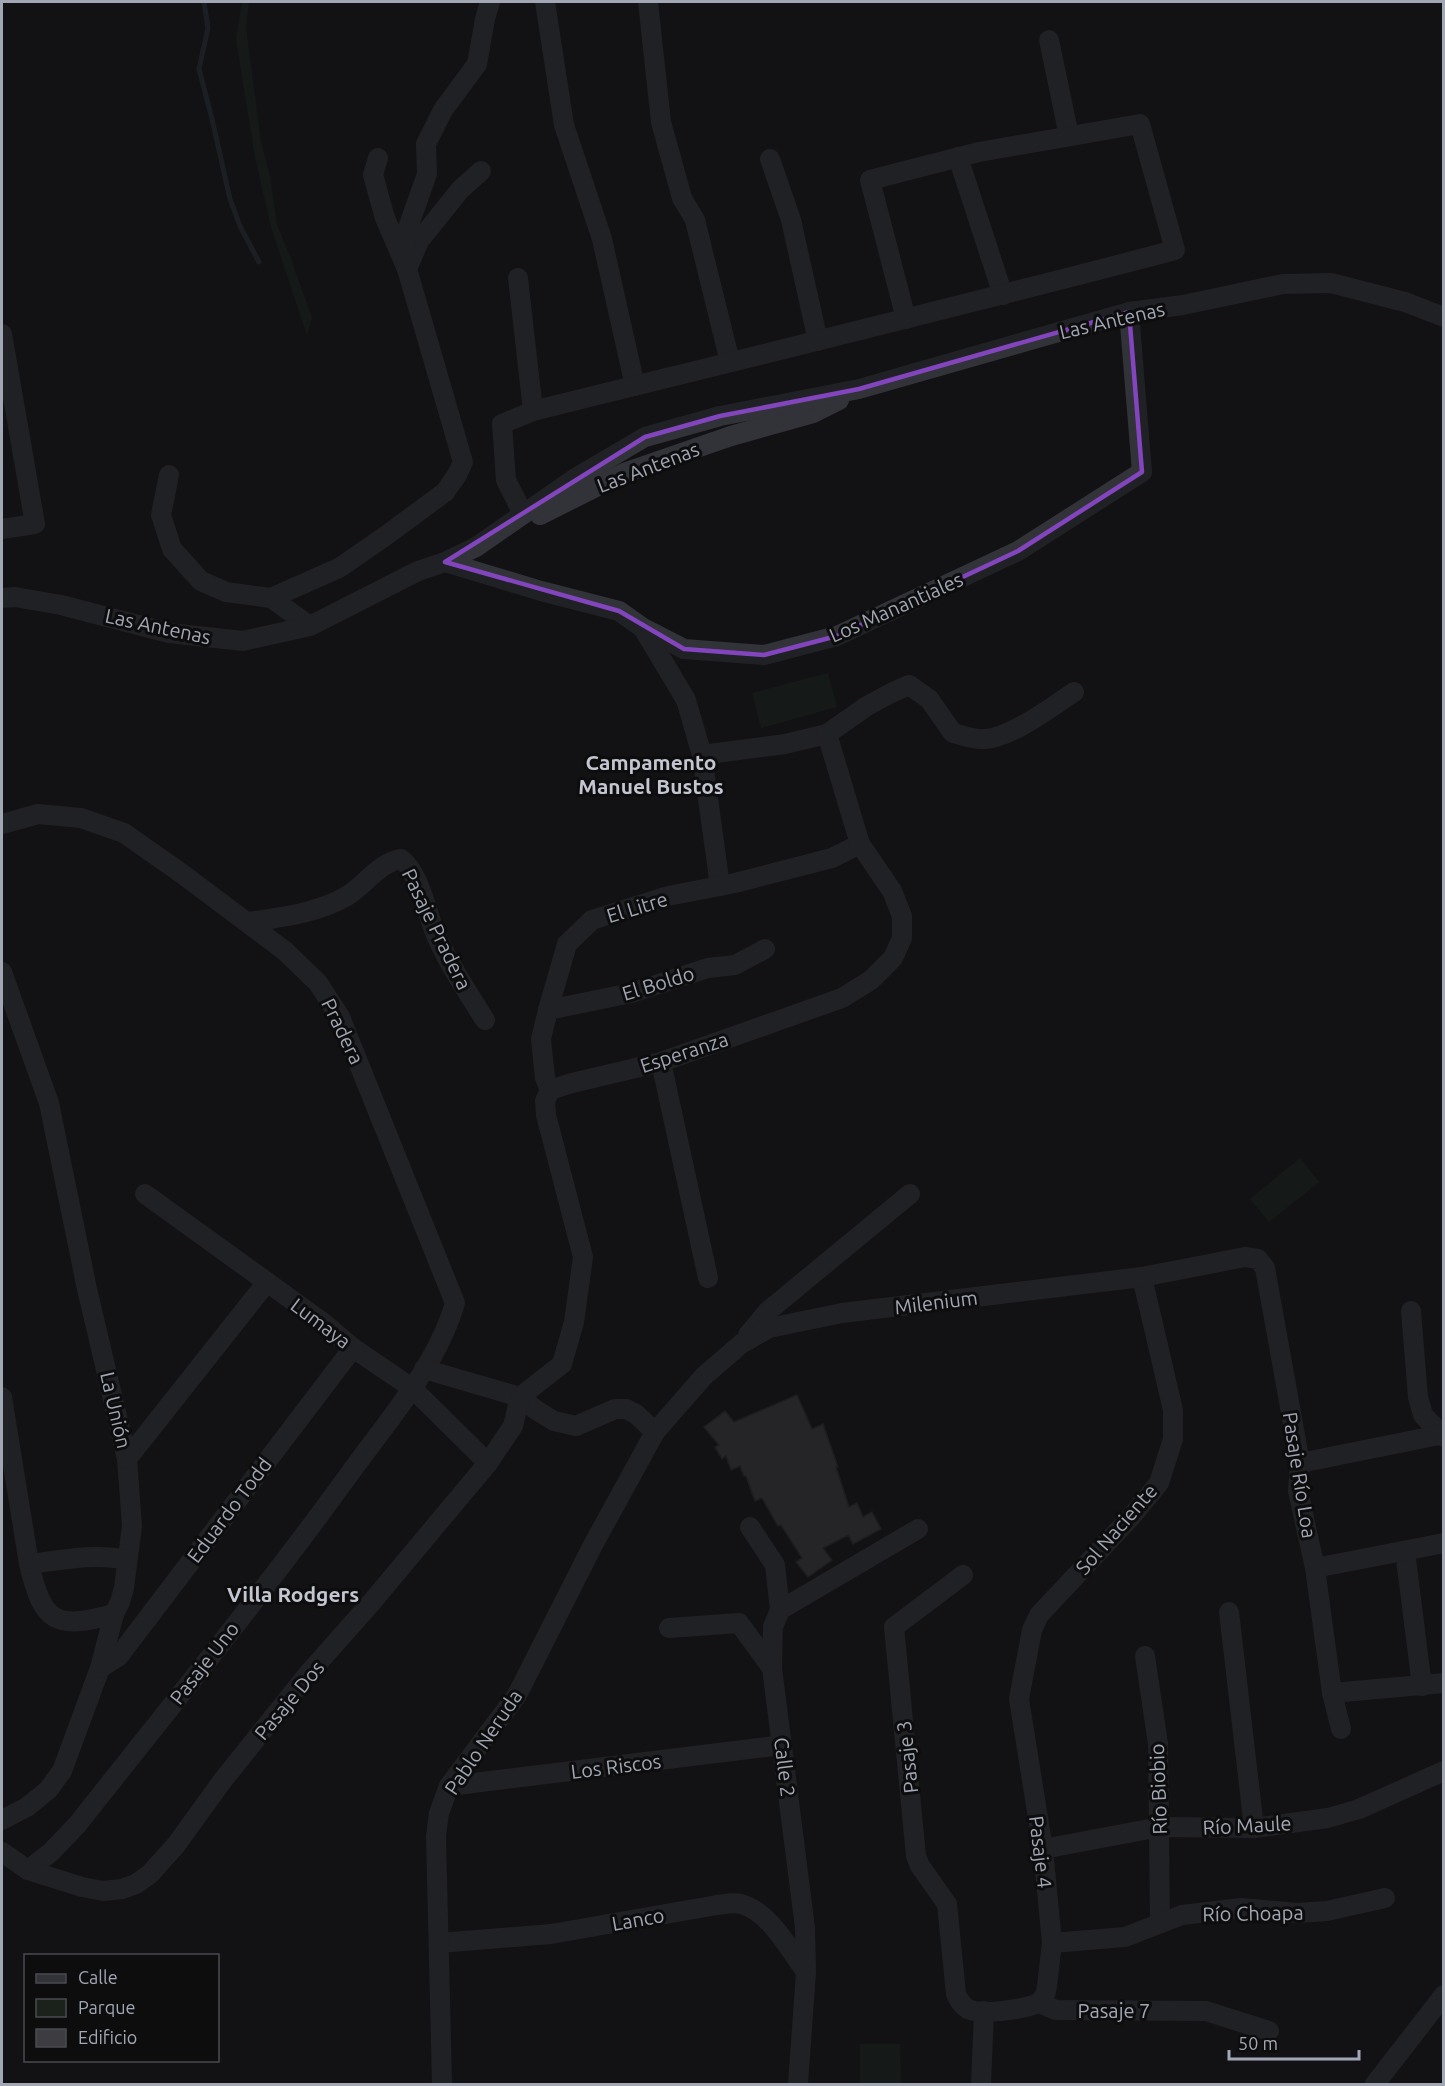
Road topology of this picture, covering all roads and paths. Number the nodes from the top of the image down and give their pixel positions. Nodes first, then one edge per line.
1 (490, 2) edge
2 (545, 2) edge
3 (648, 2) edge
4 (1049, 40) dead end
5 (1069, 136) junction
6 (958, 157) junction
7 (378, 158) dead end
8 (770, 159) dead end
9 (480, 171) dead end
10 (407, 269) junction
11 (518, 278) dead end
12 (1002, 295) junction
13 (1129, 312) junction
14 (1443, 316) edge
15 (906, 319) junction
16 (2, 334) edge
17 (818, 341) junction
18 (730, 362) junction
19 (635, 386) junction
20 (859, 389) junction
21 (532, 411) junction
22 (169, 475) dead end
23 (523, 514) junction
24 (2, 530) edge
25 (476, 546) junction
26 (445, 561) junction
27 (2, 598) edge
28 (271, 598) junction
29 (310, 626) junction
30 (643, 628) junction
31 (1074, 692) dead end
32 (826, 734) junction
33 (702, 755) junction
34 (2, 824) edge
35 (860, 844) junction
36 (720, 886) junction
37 (249, 922) junction
38 (765, 949) dead end
39 (2, 972) edge
40 (548, 1010) junction
41 (485, 1020) dead end
42 (661, 1062) junction
43 (550, 1090) junction
44 (145, 1194) dead end
45 (909, 1194) dead end
46 (1257, 1258) joint
47 (1142, 1277) junction
48 (708, 1278) dead end
49 (267, 1282) junction
50 (1411, 1311) dead end
51 (741, 1344) junction
52 (353, 1348) junction
53 (424, 1369) junction
54 (412, 1388) junction
55 (2, 1397) edge
56 (520, 1397) junction
57 (655, 1432) junction
58 (1442, 1435) edge
59 (127, 1459) junction
60 (488, 1463) junction
61 (1300, 1463) junction
62 (750, 1527) dead end
63 (918, 1529) dead end
64 (1443, 1543) edge
65 (1405, 1551) junction
66 (127, 1560) junction
67 (29, 1564) junction
68 (1315, 1568) junction
69 (963, 1575) dead end
70 (780, 1610) junction
71 (1229, 1612) dead end
72 (114, 1614) junction
73 (669, 1628) dead end
74 (1145, 1656) dead end
75 (100, 1668) junction
76 (772, 1668) junction
77 (1443, 1683) edge
78 (1422, 1686) junction
79 (1332, 1693) junction
80 (1019, 1699) joint
81 (1341, 1729) dead end
82 (782, 1745) junction
83 (1443, 1771) edge
84 (449, 1786) junction
85 (2, 1820) edge
86 (1160, 1827) junction
87 (1254, 1828) junction
88 (1043, 1849) junction
89 (2, 1852) edge
90 (28, 1870) junction
91 (1385, 1898) dead end
92 (1160, 1922) junction
93 (439, 1943) junction
94 (1052, 1943) junction
95 (806, 1972) junction
96 (1443, 1995) edge
97 (960, 2003) joint
98 (1039, 2003) junction
99 (984, 2011) junction
100 (1269, 2031) dead end
101 (442, 2085) edge
102 (798, 2085) edge
103 (981, 2085) edge
104 (1375, 2085) edge

1 - 10 street
2 - 19 street
3 - 18 street
4 - 5 street
5 - 6 street
5 - 12 street
6 - 12 street
6 - 15 street
7 - 10 street
8 - 17 street
9 - 10 street
10 - 28 street
11 - 21 street
12 - 15 street
13 - 14 street, Las Antenas
13 - 20 street, Las Antenas
13 - 30 street, Los Manantiales
15 - 17 street
16 - 24 street
17 - 18 street
18 - 19 street
19 - 21 street
20 - 23 street, Las Antenas
20 - 25 street, Las Antenas
21 - 23 street
22 - 28 street
23 - 25 street, Las Antenas
25 - 26 street, Las Antenas
26 - 29 street, Las Antenas
26 - 30 street, Los Manantiales
27 - 29 street, Las Antenas
28 - 29 street
30 - 33 street
31 - 32 street
32 - 33 street
32 - 35 street, Esperanza
33 - 36 street
34 - 37 street, Pradera
35 - 36 street, El Litre
35 - 42 street, Esperanza
36 - 40 street, El Litre
37 - 41 street, Pasaje Pradera
37 - 53 street, Pradera
38 - 40 street, El Boldo
39 - 59 street, La Unión
40 - 43 street, El Litre
42 - 43 street, Esperanza
42 - 48 street
43 - 56 street
44 - 49 street, Lumaya
45 - 51 street
46 - 47 street, Milenium
46 - 61 street, Pasaje Río Loa
47 - 51 street, Milenium
47 - 80 street, Sol Naciente
49 - 52 street, Lumaya
49 - 59 street
50 - 58 street
51 - 57 street, Milenium
52 - 54 street, Lumaya
52 - 75 street, Eduardo Todd
53 - 54 street, Pradera
53 - 56 street
54 - 60 street, Lumaya
54 - 90 street, Pasaje Uno
55 - 67 street
56 - 57 street
56 - 60 street, Pasaje Dos
57 - 84 street, Pablo Neruda
58 - 61 street
59 - 66 street, La Unión
60 - 90 street, Pasaje Dos
61 - 68 street, Pasaje Río Loa
62 - 70 street
63 - 70 street
64 - 65 street
65 - 68 street
65 - 78 street
66 - 67 street
66 - 72 street, La Unión
67 - 72 street
68 - 79 street, Pasaje Río Loa
69 - 97 street, Pasaje 3
70 - 76 street, Calle 2
71 - 87 street
72 - 75 street, La Unión
73 - 76 street
74 - 86 street, Río Biobio
75 - 85 street, La Unión
76 - 82 street, Calle 2
77 - 78 street
78 - 79 street
79 - 81 street, Pasaje Río Loa
80 - 88 street, Pasaje 4
82 - 84 street, Los Riscos
82 - 95 street, Calle 2
83 - 87 street, Río Maule
84 - 93 street, Pablo Neruda
86 - 87 street, Río Maule
86 - 88 street, Río Maule
86 - 92 street, Río Biobio
88 - 94 street, Pasaje 4
89 - 90 street, Pasaje Dos
91 - 92 street, Río Choapa
92 - 94 street, Río Choapa
93 - 95 street, Lanco
93 - 101 street, Pablo Neruda
94 - 98 street, Pasaje 4
95 - 102 street, Calle 2
96 - 104 street
97 - 99 street, Pasaje 7
98 - 99 street, Pasaje 7
98 - 100 street, Pasaje 7
99 - 103 street

